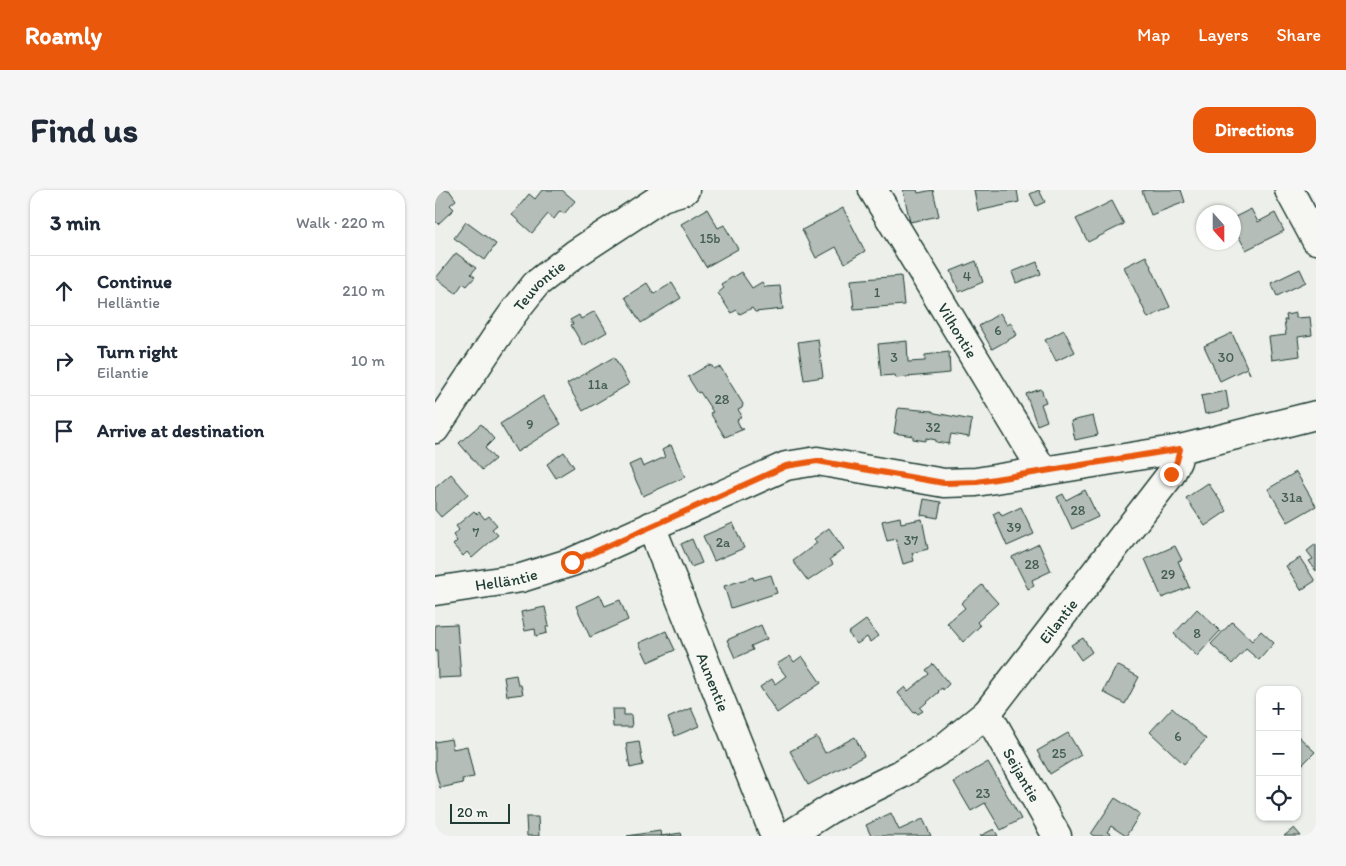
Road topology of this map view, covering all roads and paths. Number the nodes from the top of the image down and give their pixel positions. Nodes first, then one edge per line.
1 (685, 190) edge
2 (873, 190) edge
3 (1289, 190) edge
4 (1316, 240) edge
5 (1316, 416) edge
6 (435, 430) edge
7 (1180, 449) junction
8 (1043, 471) junction
9 (651, 526) junction
10 (435, 590) edge
11 (987, 713) junction
12 (775, 836) edge
13 (787, 836) edge
14 (1057, 836) edge

1 - 6 street, Teuvontie
2 - 8 street, Vilhontie
3 - 4 street
5 - 7 street
7 - 8 street, Helläntie
7 - 11 street, Eilantie
8 - 9 street, Helläntie
9 - 10 street, Helläntie
9 - 12 street, Aunentie
11 - 13 street, Eilantie
11 - 14 street, Seijantie

